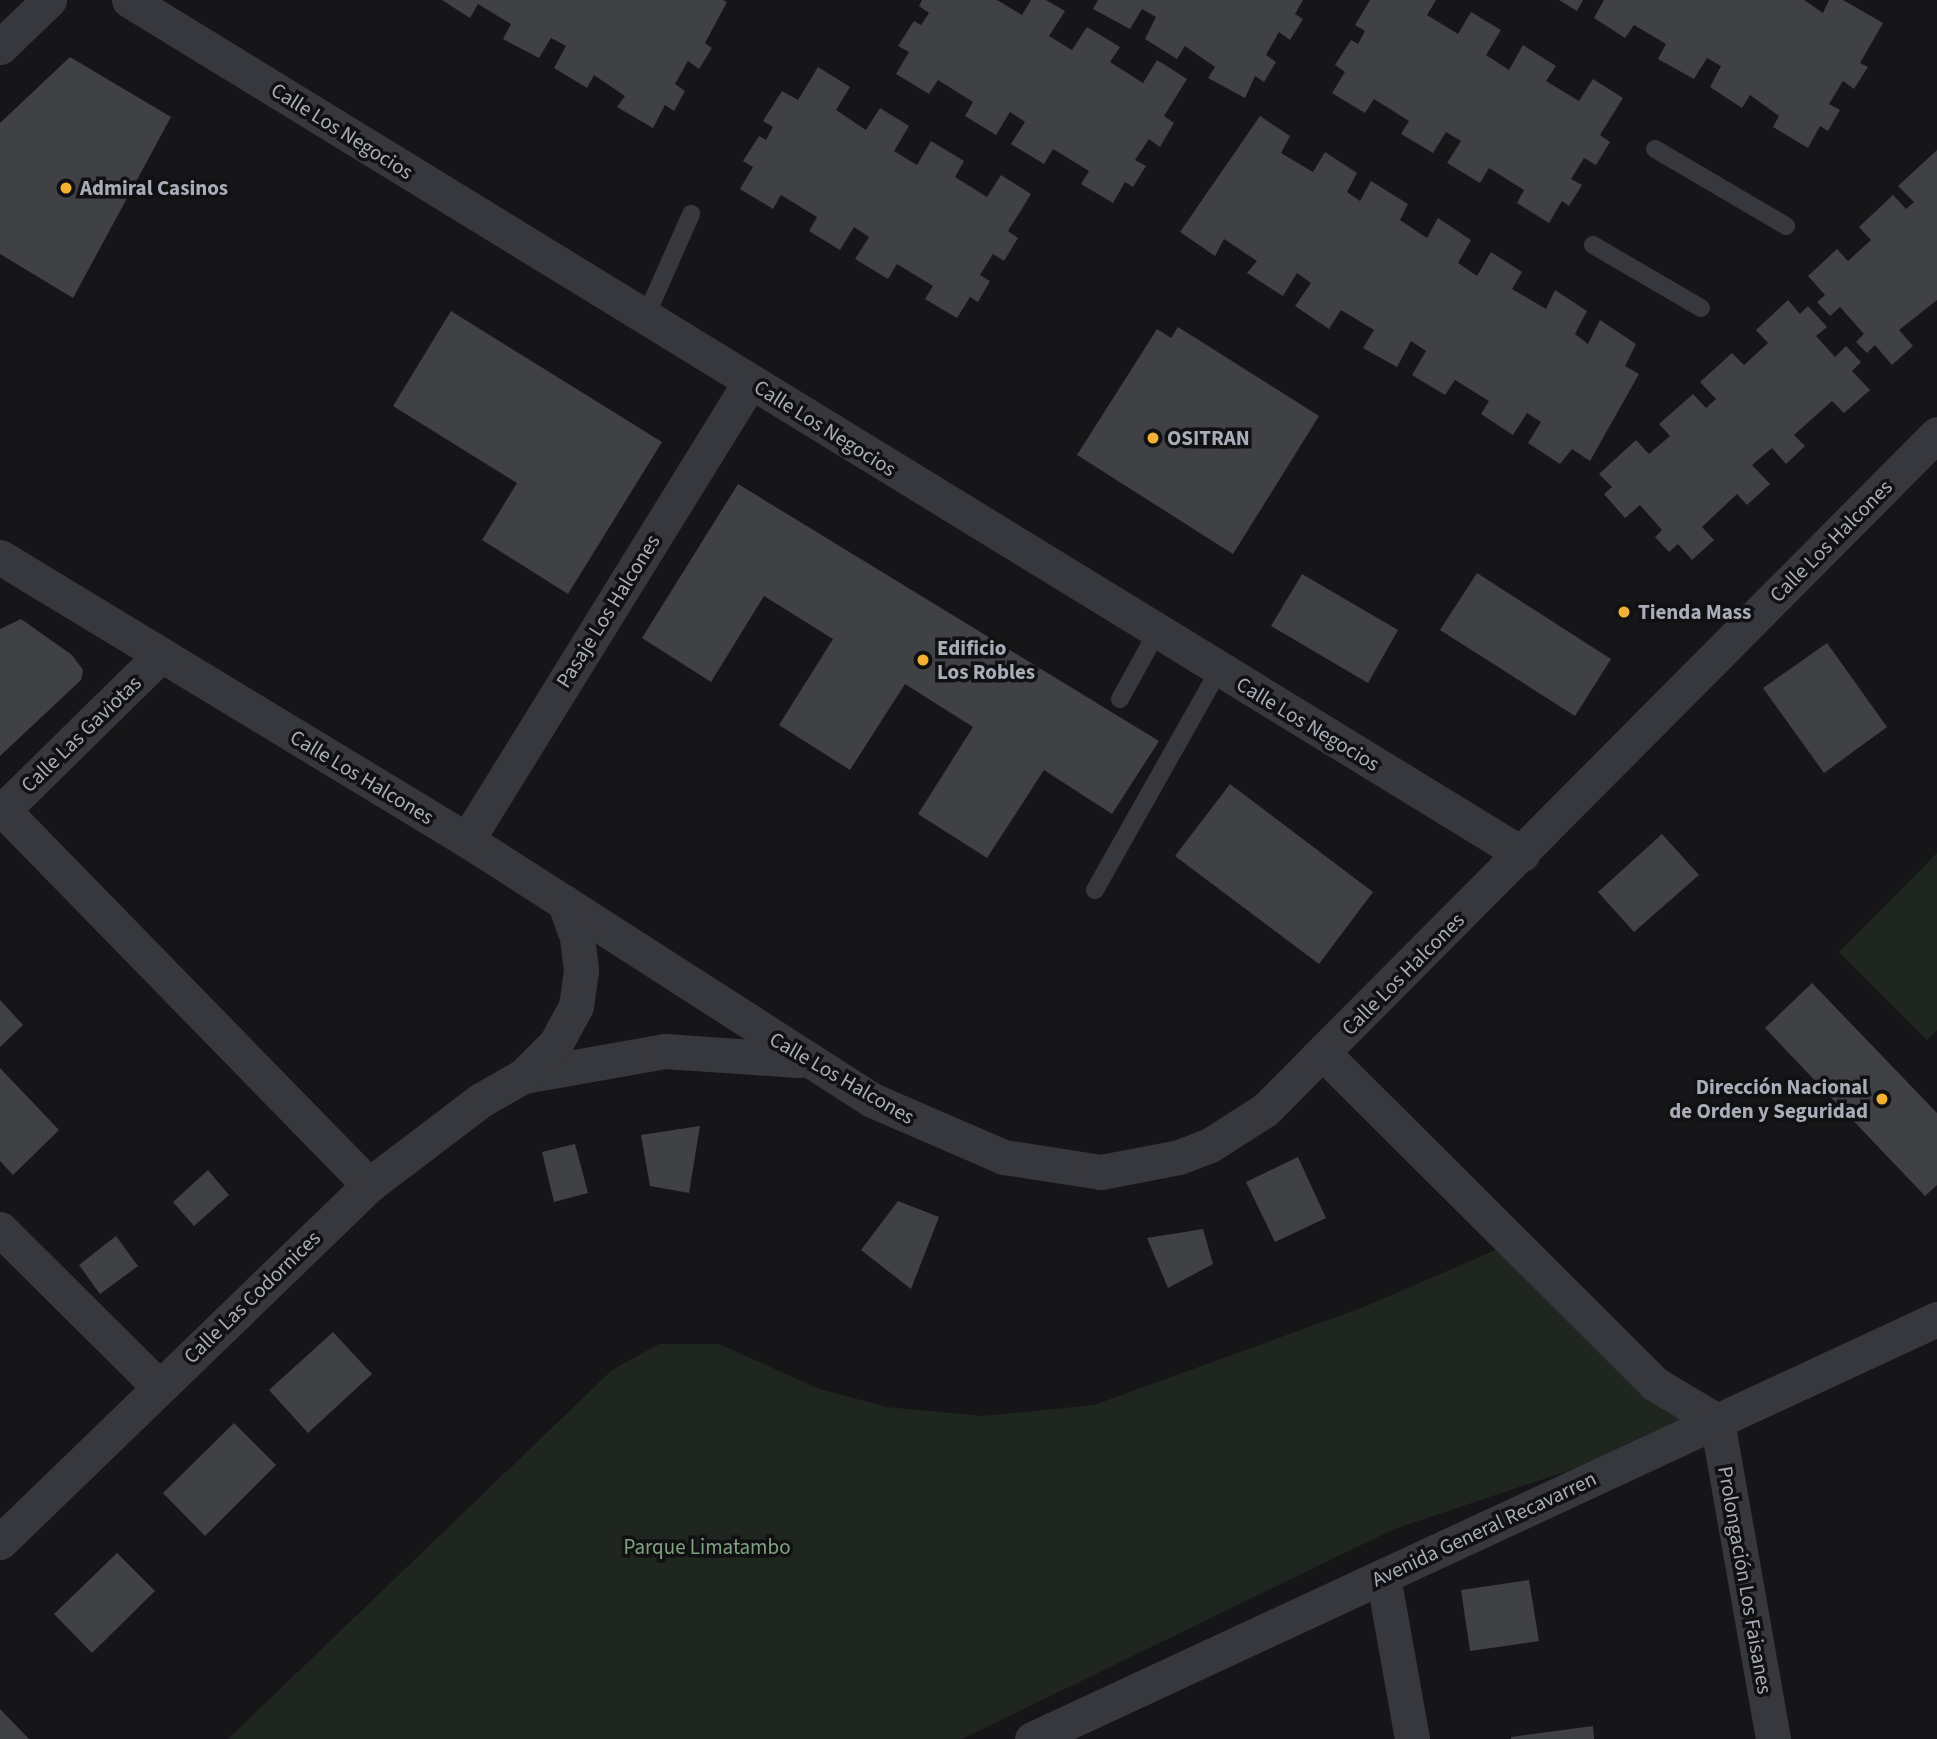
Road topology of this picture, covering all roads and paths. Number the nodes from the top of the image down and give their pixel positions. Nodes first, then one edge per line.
1 (49, 0) edge
2 (129, 0) edge
3 (0, 47) edge
4 (1655, 149) dead end
5 (691, 215) dead end
6 (1786, 226) dead end
7 (1593, 245) dead end
8 (1700, 308) dead end
9 (645, 318) junction
10 (750, 382) junction
11 (1937, 434) edge
12 (0, 557) edge
13 (1157, 632) junction
14 (161, 655) junction
15 (1219, 670) junction
16 (1120, 699) dead end
17 (1, 811) edge
18 (467, 840) junction
19 (1522, 854) junction
20 (1095, 890) dead end
21 (564, 902) junction
22 (1324, 1054) junction
23 (808, 1062) junction
24 (523, 1076) junction
25 (369, 1185) junction
26 (0, 1229) edge
27 (1937, 1319) edge
28 (158, 1386) junction
29 (1717, 1421) junction
30 (0, 1542) edge
31 (1383, 1576) junction
32 (1031, 1739) edge
33 (1412, 1739) edge
34 (1773, 1739) edge

1 - 3 street
2 - 9 street, Calle Los Negocios
4 - 6 lane
5 - 9 lane
7 - 8 lane
9 - 10 street, Calle Los Negocios
10 - 13 street, Calle Los Negocios
10 - 18 street, Pasaje Los Halcones
11 - 19 street, Calle Los Halcones
12 - 14 street, Calle Los Halcones
13 - 15 street, Calle Los Negocios
13 - 16 lane
14 - 17 street, Calle Las Gaviotas
14 - 18 street, Calle Los Halcones
15 - 19 street, Calle Los Negocios
15 - 20 lane
17 - 25 street
18 - 21 street, Calle Los Halcones
19 - 22 street, Calle Los Halcones
21 - 23 street, Calle Los Halcones
21 - 24 street, Calle Las Codornices
22 - 23 street, Calle Los Halcones
22 - 29 street
23 - 24 street, Calle Las Codornices
24 - 25 street, Calle Las Codornices
25 - 28 street, Calle Las Codornices
26 - 28 street
27 - 29 street, Avenida General Recavarren
28 - 30 street, Calle Las Codornices
29 - 31 street, Avenida General Recavarren
29 - 34 street, Prolongación Los Faisanes
31 - 32 street, Avenida General Recavarren
31 - 33 street

